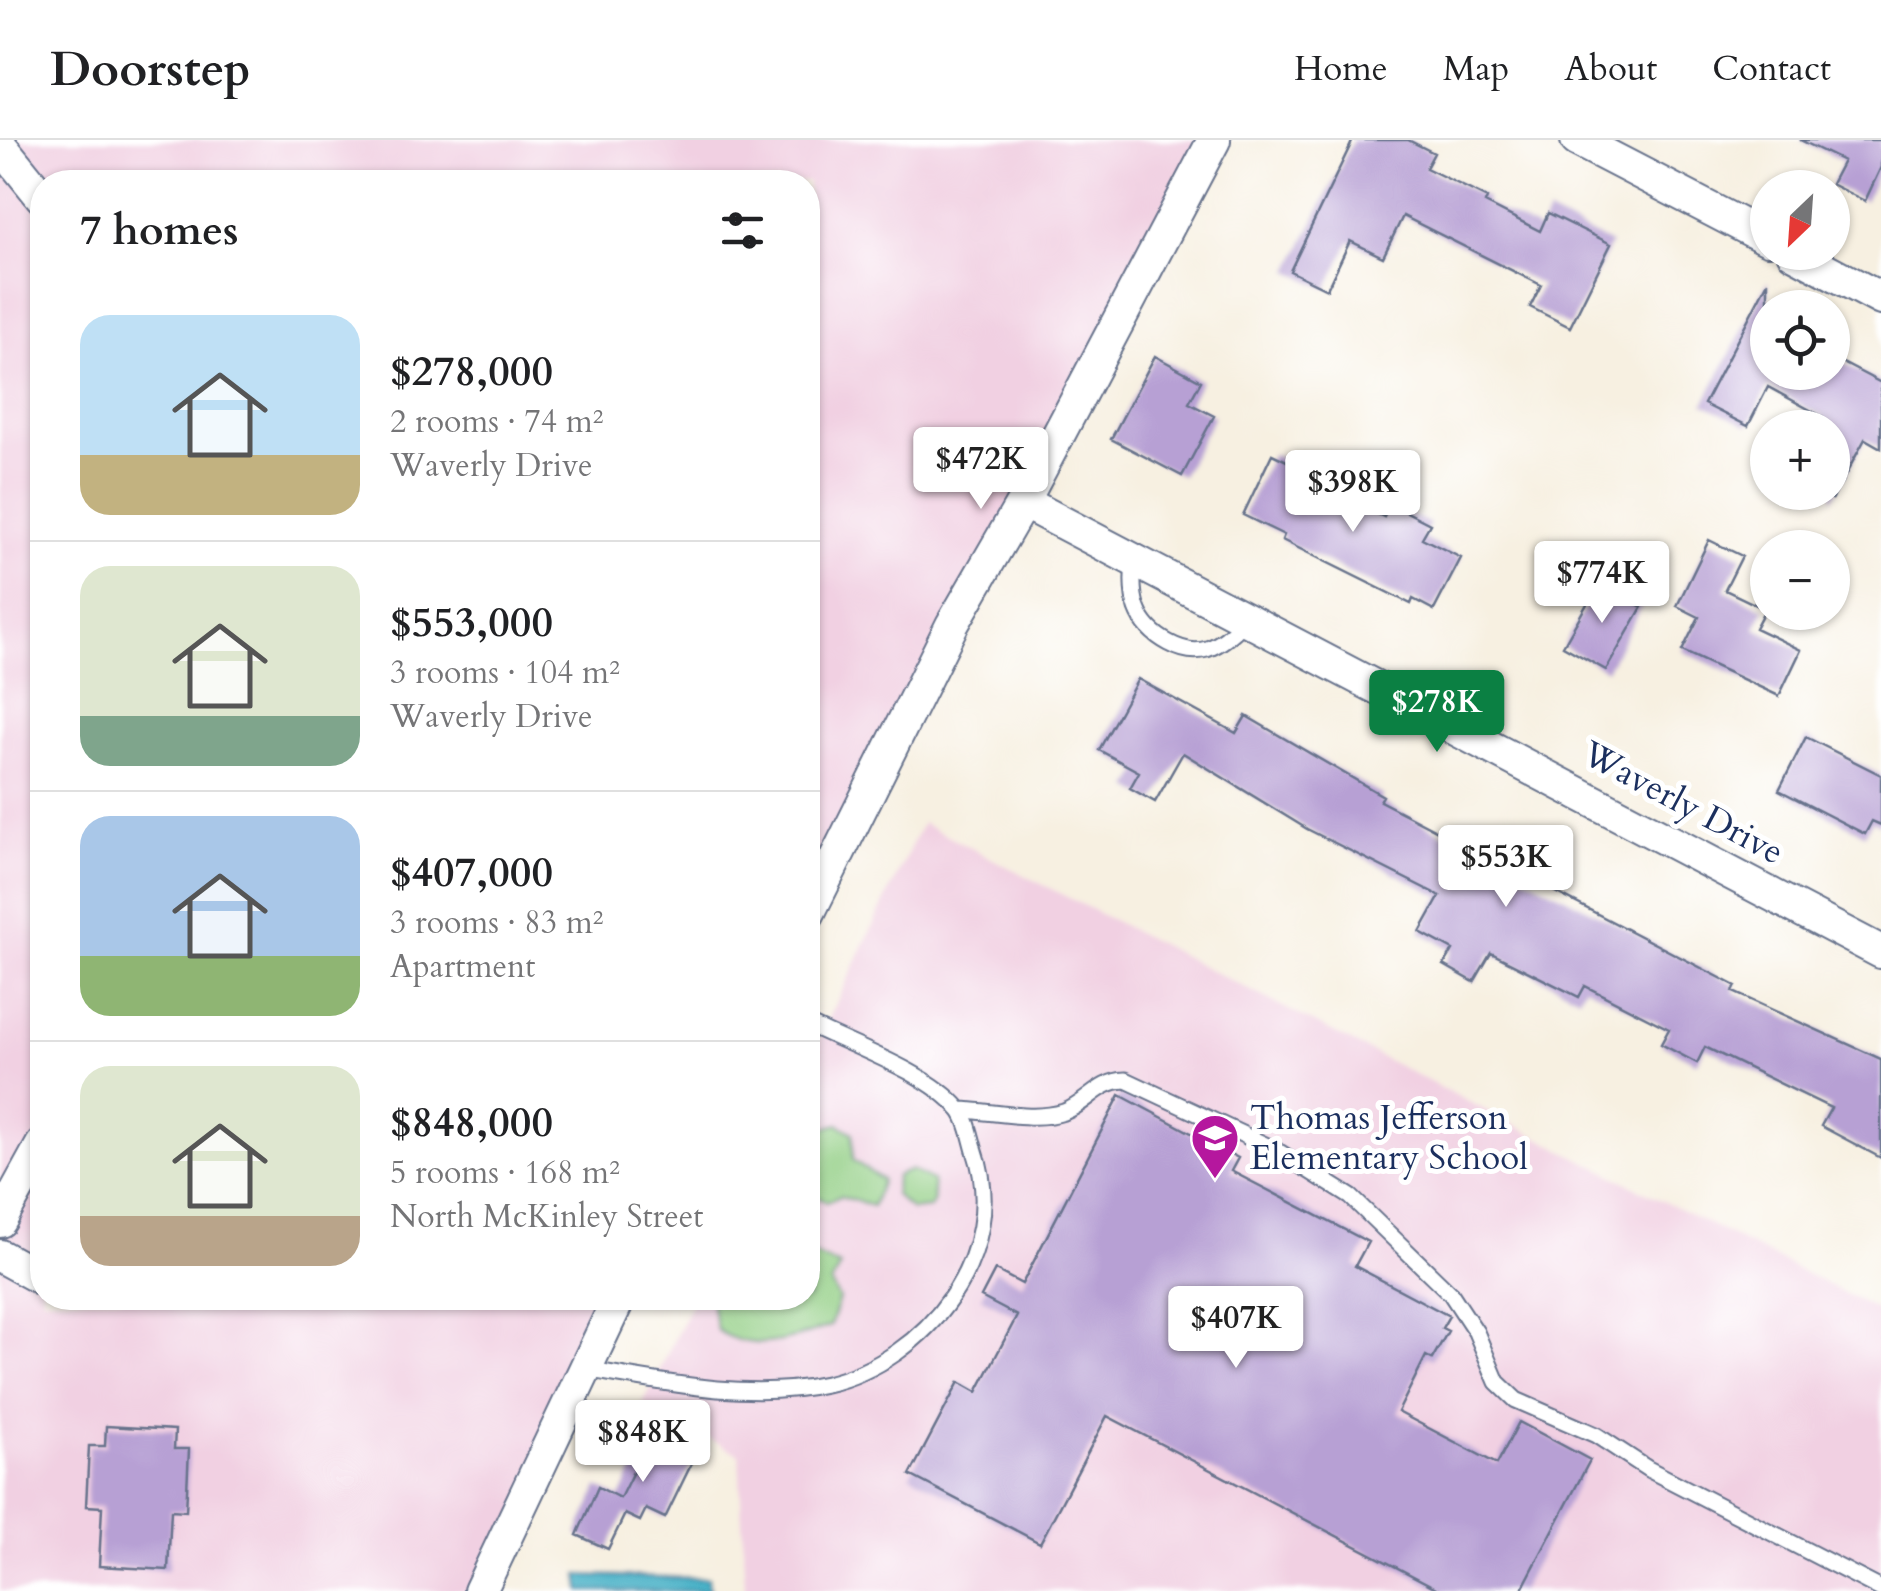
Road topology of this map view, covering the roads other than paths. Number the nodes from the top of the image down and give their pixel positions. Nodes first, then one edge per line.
1 (1214, 140) edge
2 (1578, 140) edge
3 (0, 145) edge
4 (30, 182) edge
5 (1750, 230) edge
6 (1827, 270) edge
7 (1881, 299) edge
8 (1023, 502) junction
9 (1134, 562) junction
10 (1246, 621) junction
11 (820, 890) edge
12 (1881, 952) edge
13 (820, 1030) edge
14 (961, 1110) junction
15 (30, 1167) edge
16 (0, 1222) edge
17 (0, 1256) edge
18 (30, 1273) edge
19 (613, 1310) edge
20 (585, 1370) junction
21 (1881, 1589) edge
22 (480, 1591) edge

1 - 8 street
2 - 5 street
3 - 4 street
6 - 7 street
8 - 9 street, Waverly Drive
8 - 11 street
9 - 10 street, Waverly Drive
9 - 10 lane
10 - 12 street, Waverly Drive
13 - 14 lane
14 - 20 lane
14 - 21 lane
15 - 16 street
17 - 18 street
19 - 20 street
20 - 22 street

